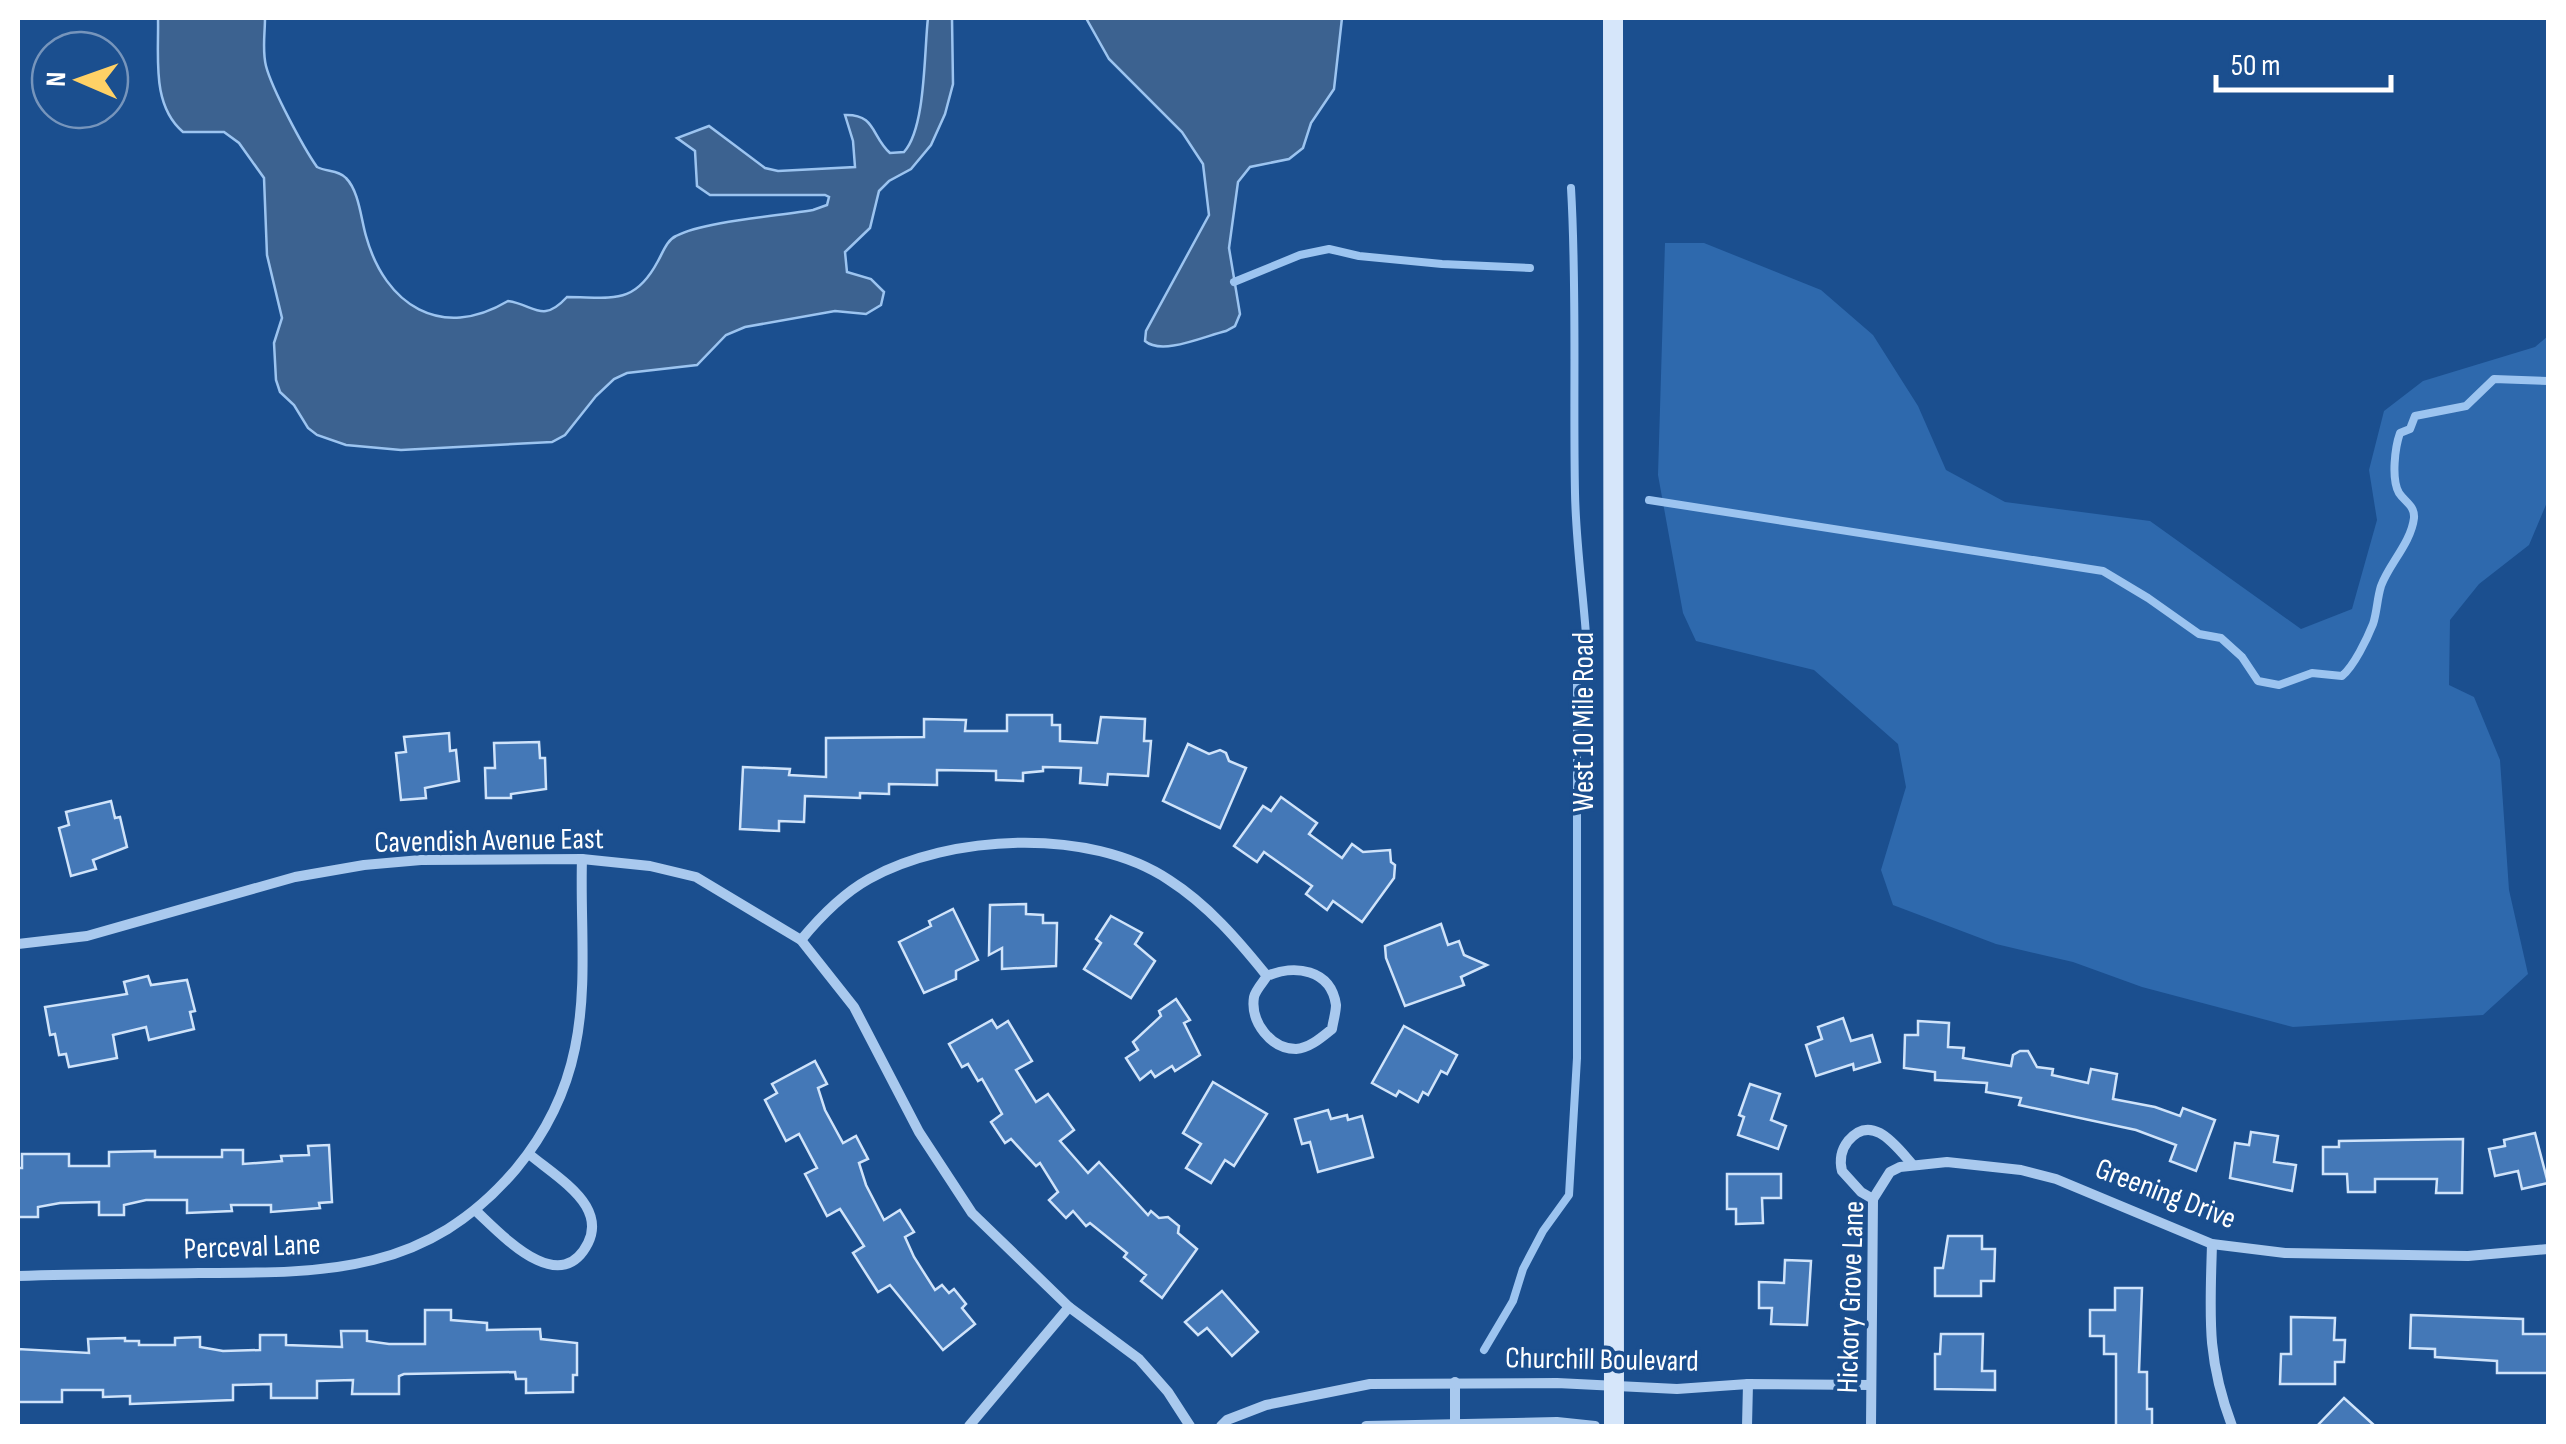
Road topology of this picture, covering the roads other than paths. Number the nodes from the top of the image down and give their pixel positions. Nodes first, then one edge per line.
1 (1613, 18) edge
2 (582, 859) junction
3 (801, 940) junction
4 (18, 944) edge
5 (1266, 976) junction
6 (529, 1154) junction
7 (1912, 1164) junction
8 (1890, 1172) joint
9 (1873, 1199) junction
10 (476, 1211) junction
11 (2212, 1244) junction
12 (2548, 1249) edge
13 (18, 1276) edge
14 (1069, 1308) junction
15 (1455, 1382) junction
16 (1748, 1384) junction
17 (1870, 1385) junction
18 (1614, 1386) junction
19 (1455, 1423) junction
20 (969, 1426) edge
21 (1190, 1426) edge
22 (1220, 1426) edge
23 (1366, 1426) edge
24 (1595, 1426) edge
25 (1614, 1426) edge
26 (1747, 1426) edge
27 (1871, 1426) edge
28 (2232, 1426) edge

1 - 18 main road, West 10 Mile Road
2 - 3 street, Cavendish Avenue East
2 - 4 street, Cavendish Avenue East
2 - 6 street, Perceval Lane
3 - 5 street
3 - 14 street, Cavendish Avenue East
5 - 5 street
6 - 10 street, Perceval Lane
6 - 10 street
7 - 8 street, Greening Drive
7 - 9 street
7 - 11 street, Greening Drive
8 - 9 street, Hickory Grove Lane
9 - 17 street, Hickory Grove Lane
10 - 13 street, Perceval Lane
11 - 12 street, Greening Drive
11 - 28 street
14 - 20 street
14 - 21 street, Cavendish Avenue East
15 - 18 street, Churchill Boulevard
15 - 19 street
15 - 22 street, Churchill Boulevard
16 - 17 street, Churchill Boulevard
16 - 18 street, Churchill Boulevard
16 - 26 street
17 - 27 street, Hickory Grove Lane
18 - 25 main road, West 10 Mile Road
19 - 23 street
19 - 24 street

